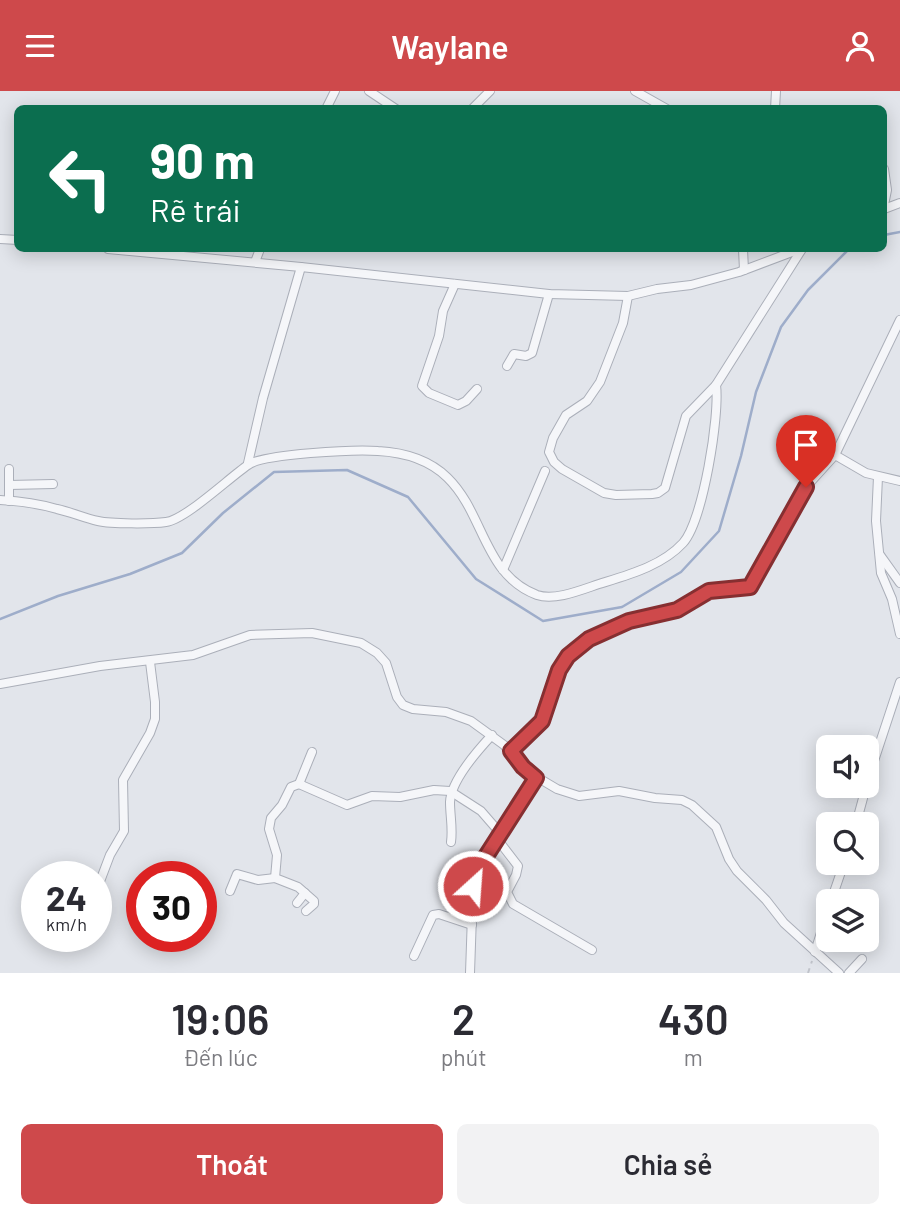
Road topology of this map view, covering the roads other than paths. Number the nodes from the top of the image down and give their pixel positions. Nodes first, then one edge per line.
1 (369, 91) edge
2 (490, 91) edge
3 (635, 91) edge
4 (390, 105) edge
5 (476, 105) edge
6 (660, 105) edge
7 (142, 252) edge
8 (259, 252) edge
9 (743, 252) edge
10 (793, 252) edge
11 (799, 252) edge
12 (256, 262) junction
13 (301, 267) junction
14 (744, 270) junction
15 (455, 284) junction
16 (549, 294) junction
17 (628, 296) junction
18 (900, 320) edge
19 (507, 366) dead end
20 (716, 385) junction
21 (477, 389) dead end
22 (835, 454) junction
23 (248, 464) junction
24 (9, 469) dead end
25 (545, 471) dead end
26 (878, 477) junction
27 (900, 481) edge
28 (53, 484) dead end
29 (9, 485) junction
30 (4, 501) edge
31 (880, 555) junction
32 (503, 570) junction
33 (900, 583) edge
34 (900, 634) edge
35 (150, 662) junction
36 (900, 682) edge
37 (0, 684) edge
38 (492, 735) junction
39 (511, 751) junction
40 (312, 752) dead end
41 (536, 778) junction
42 (299, 784) junction
43 (453, 792) junction
44 (859, 812) edge
45 (500, 837) junction
46 (451, 842) dead end
47 (108, 861) edge
48 (275, 878) junction
49 (230, 891) dead end
50 (305, 893) junction
51 (297, 903) dead end
52 (306, 911) dead end
53 (472, 925) junction
54 (816, 949) edge
55 (592, 950) dead end
56 (815, 952) junction
57 (414, 956) dead end
58 (862, 959) dead end
59 (470, 973) edge
60 (839, 973) edge
61 (849, 973) edge

1 - 4 street
2 - 5 street
3 - 6 street
7 - 12 street
8 - 12 street
9 - 14 street
10 - 14 street
11 - 20 street
12 - 13 street
13 - 15 street
13 - 23 street
14 - 17 street
15 - 16 street
15 - 21 street
16 - 17 street
16 - 19 street
17 - 20 street
18 - 22 street
20 - 32 street
22 - 26 street
22 - 39 street
23 - 30 street
23 - 32 street
24 - 29 street
25 - 32 street
26 - 27 street
26 - 31 street
28 - 29 street
29 - 30 street
31 - 33 street
31 - 34 street
35 - 37 street
35 - 38 street
35 - 47 street
36 - 44 street
38 - 39 street
38 - 43 street
39 - 41 street
40 - 42 street
41 - 45 street
41 - 56 street
42 - 43 street
42 - 48 street
43 - 45 street
43 - 46 street
45 - 53 street
45 - 55 street
48 - 49 street
48 - 50 street
50 - 51 street
50 - 52 street
53 - 57 street
53 - 59 street
54 - 56 street
56 - 60 street
58 - 61 street

